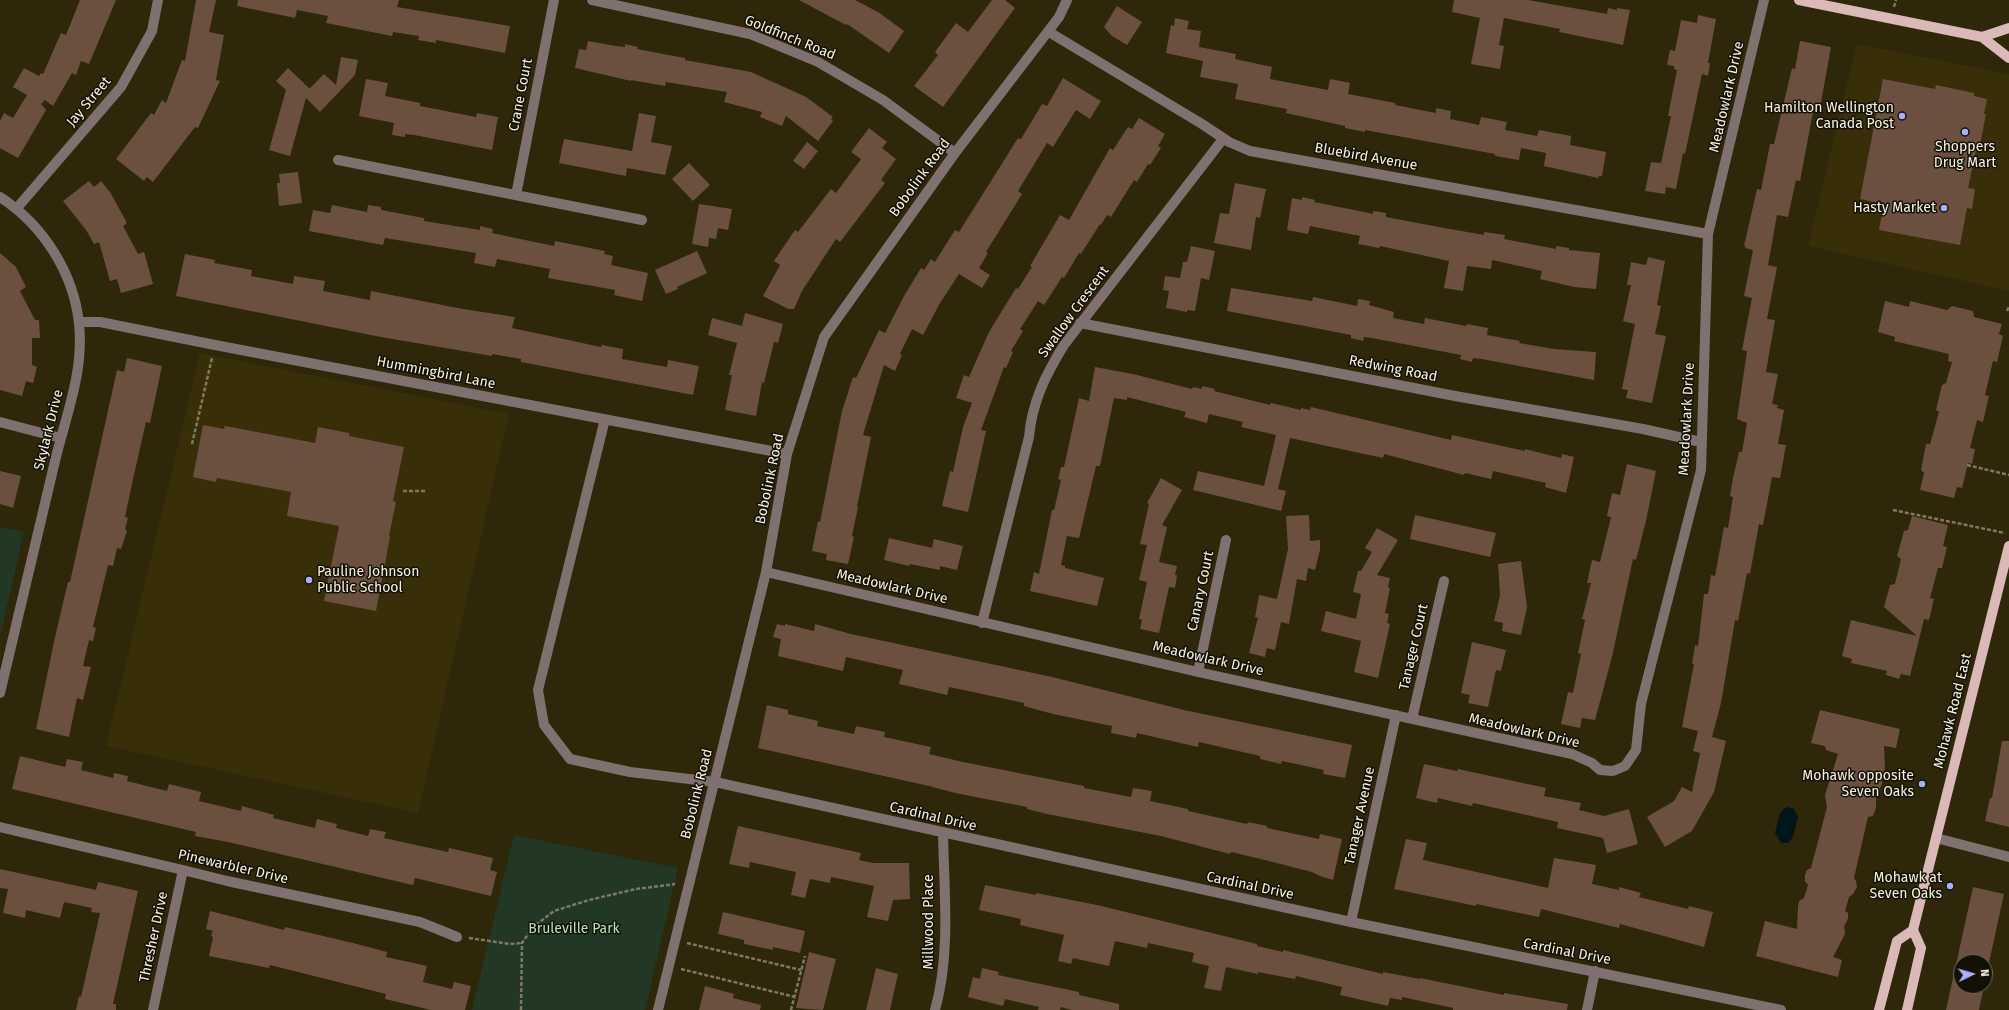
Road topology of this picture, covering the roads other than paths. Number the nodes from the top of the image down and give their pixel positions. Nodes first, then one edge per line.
1 (158, 0) edge
2 (554, 0) edge
3 (592, 0) edge
4 (1067, 0) edge
5 (1764, 0) edge
6 (1799, 0) edge
7 (1840, 4) edge
8 (2009, 28) edge
9 (1049, 32) junction
10 (1982, 37) junction
11 (2009, 58) edge
12 (1223, 139) junction
13 (955, 153) junction
14 (338, 160) dead end
15 (516, 195) junction
16 (0, 197) edge
17 (17, 208) junction
18 (642, 220) dead end
19 (1708, 234) junction
20 (79, 322) junction
21 (1080, 324) junction
22 (605, 419) junction
23 (0, 422) edge
24 (60, 438) junction
25 (1701, 442) junction
26 (787, 454) junction
27 (1226, 540) dead end
28 (2009, 546) edge
29 (766, 572) junction
30 (1444, 581) dead end
31 (982, 623) junction
32 (1198, 672) junction
33 (0, 693) edge
34 (1396, 715) junction
35 (1412, 719) junction
36 (715, 782) junction
37 (0, 827) edge
38 (943, 833) junction
39 (1936, 838) junction
40 (2009, 856) edge
41 (183, 870) junction
42 (1351, 922) junction
43 (1913, 930) junction
44 (457, 937) road end
45 (1595, 971) junction
46 (153, 1010) edge
47 (658, 1010) edge
48 (935, 1010) edge
49 (1587, 1010) edge
50 (1781, 1010) edge
51 (1879, 1010) edge
52 (1907, 1010) edge

1 - 17 street, Jay Street
2 - 15 street, Crane Court
3 - 13 street, Goldfinch Road
4 - 9 street, Bobolink Road
5 - 19 street, Meadowlark Drive
6 - 7 main road
7 - 10 main road
8 - 10 main road
9 - 12 street, Bluebird Avenue
9 - 13 street, Bobolink Road
10 - 11 main road
12 - 19 street, Bluebird Avenue
12 - 21 street, Swallow Crescent
13 - 26 street, Bobolink Road
14 - 15 street
15 - 18 street
16 - 17 street, Skylark Drive
17 - 20 street, Skylark Drive
19 - 25 street, Meadowlark Drive
20 - 22 street, Hummingbird Lane
20 - 24 street, Skylark Drive
21 - 25 street, Redwing Road
21 - 31 street, Swallow Crescent
22 - 26 street, Hummingbird Lane
22 - 36 street, Cardinal Drive
23 - 24 street
24 - 33 street, Skylark Drive
25 - 35 street, Meadowlark Drive
26 - 29 street, Bobolink Road
27 - 32 street, Canary Court
28 - 39 main road, Mohawk Road East
29 - 31 street, Meadowlark Drive
29 - 36 street, Bobolink Road
30 - 35 street, Tanager Court
31 - 32 street, Meadowlark Drive
32 - 34 street, Meadowlark Drive
34 - 35 street, Meadowlark Drive
34 - 42 street, Tanager Avenue
36 - 38 street, Cardinal Drive
36 - 47 street, Bobolink Road
37 - 41 street, Pinewarbler Drive
38 - 42 street, Cardinal Drive
38 - 48 street, Millwood Place
39 - 40 street
39 - 43 main road, Mohawk Road East
41 - 44 street, Pinewarbler Drive
41 - 46 street, Thresher Drive
42 - 45 street, Cardinal Drive
43 - 51 main road
43 - 52 main road
45 - 49 street
45 - 50 street, Cardinal Drive

